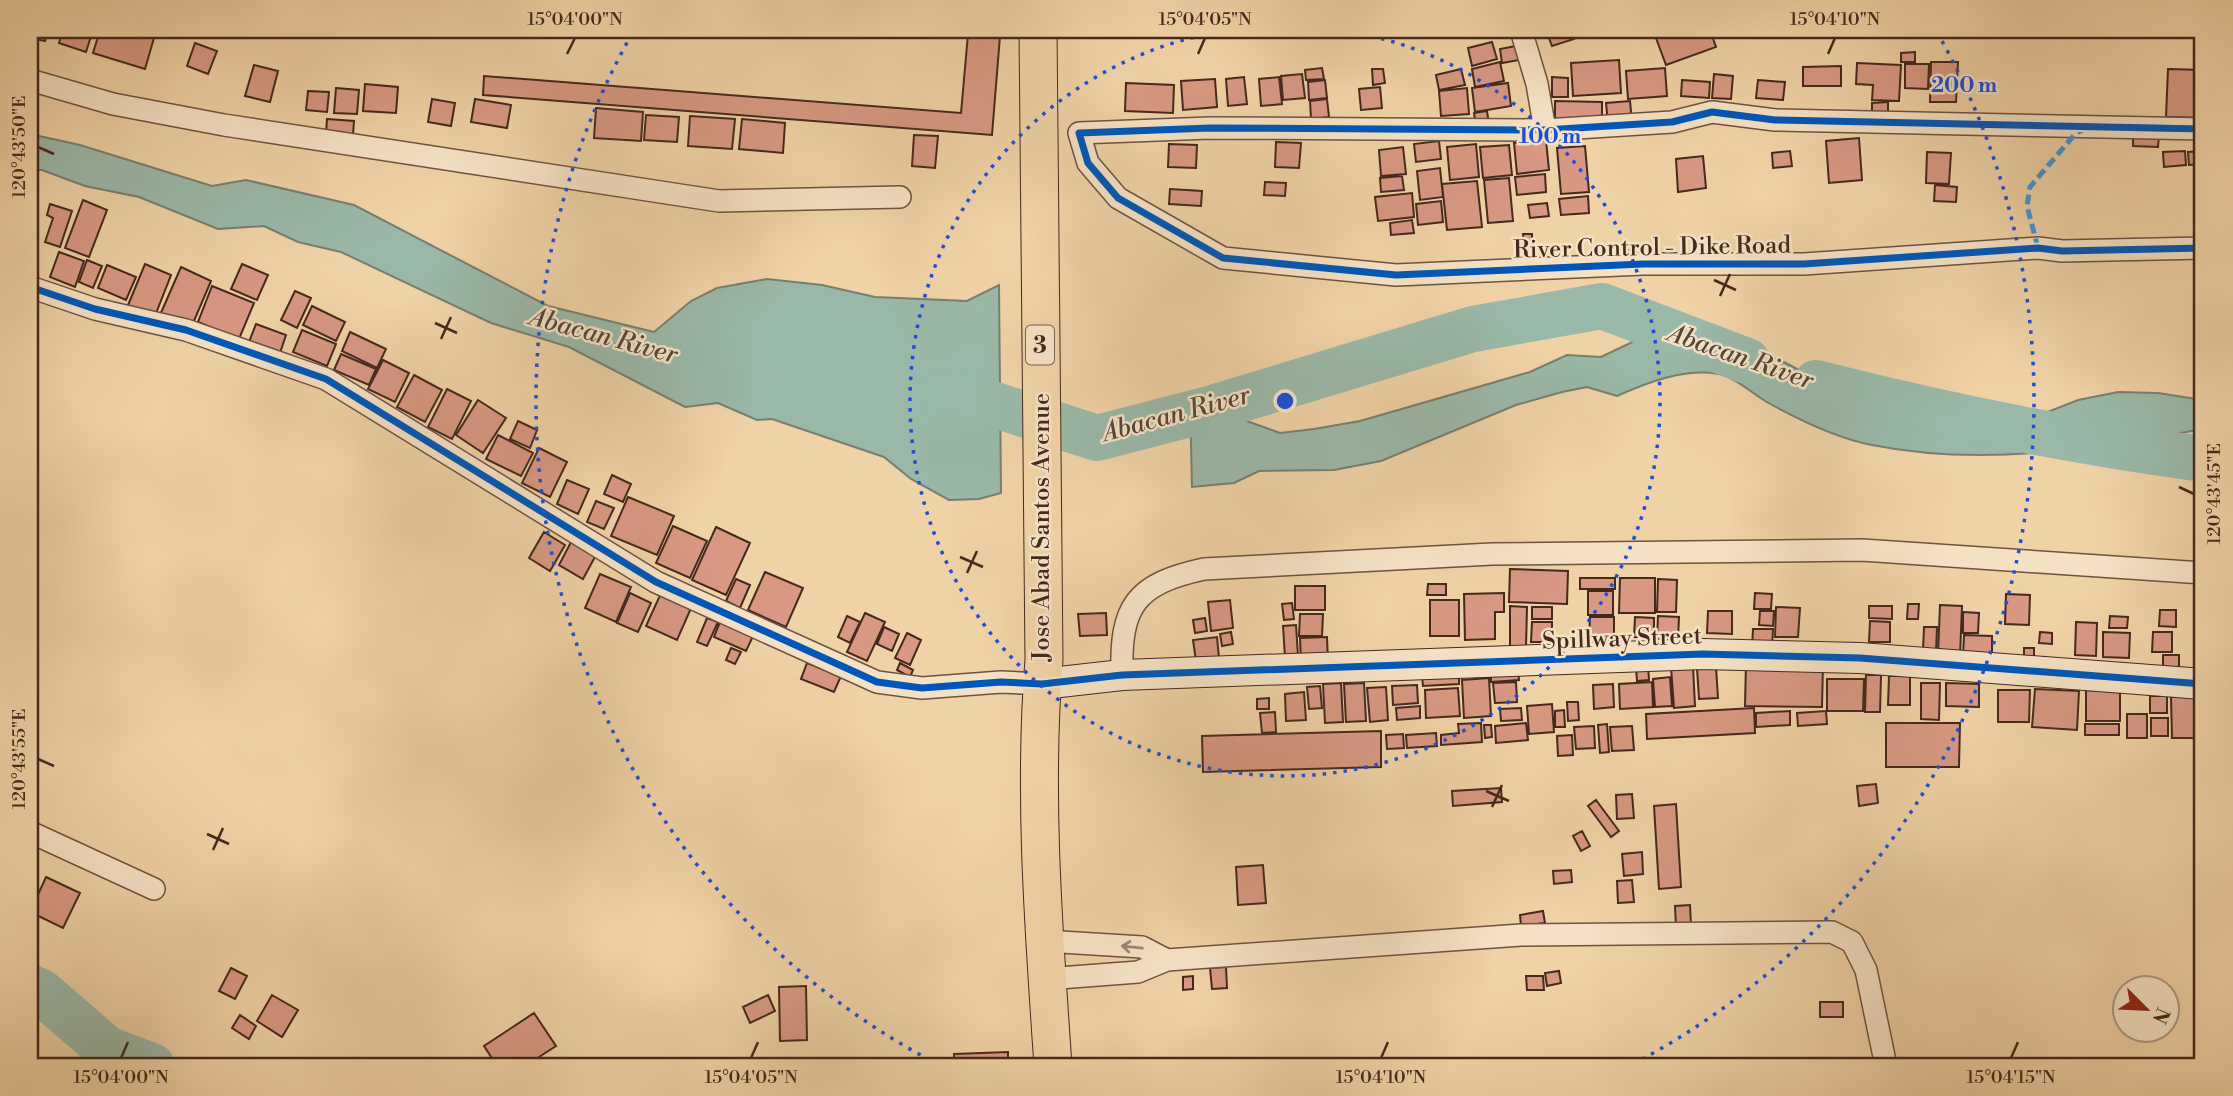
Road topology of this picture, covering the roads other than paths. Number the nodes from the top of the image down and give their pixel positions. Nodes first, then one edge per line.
1 (1038, 30) edge
2 (1521, 30) edge
3 (30, 80) edge
4 (1545, 130) junction
5 (2203, 130) edge
6 (900, 197) dead end
7 (2203, 248) edge
8 (30, 287) edge
9 (2203, 573) edge
10 (1043, 672) junction
11 (1122, 675) junction
12 (2203, 684) edge
13 (30, 832) edge
14 (153, 889) dead end
15 (1045, 941) junction
16 (1167, 960) junction
17 (1046, 979) junction
18 (1053, 1066) edge
19 (1886, 1066) edge

1 - 10 highway, Jose Abad Santos Avenue / 3
2 - 4 street
3 - 6 street
4 - 5 street
4 - 7 street, River Control - Dike Road
8 - 10 street
9 - 11 street
10 - 11 street, Spillway Street
10 - 15 highway, Jose Abad Santos Avenue / 3
11 - 12 street, Spillway Street
13 - 14 street
16 -> 15 street
15 - 17 highway, Jose Abad Santos Avenue / 3
16 - 17 street
16 - 19 street
17 - 18 highway, Jose Abad Santos Avenue / 3

